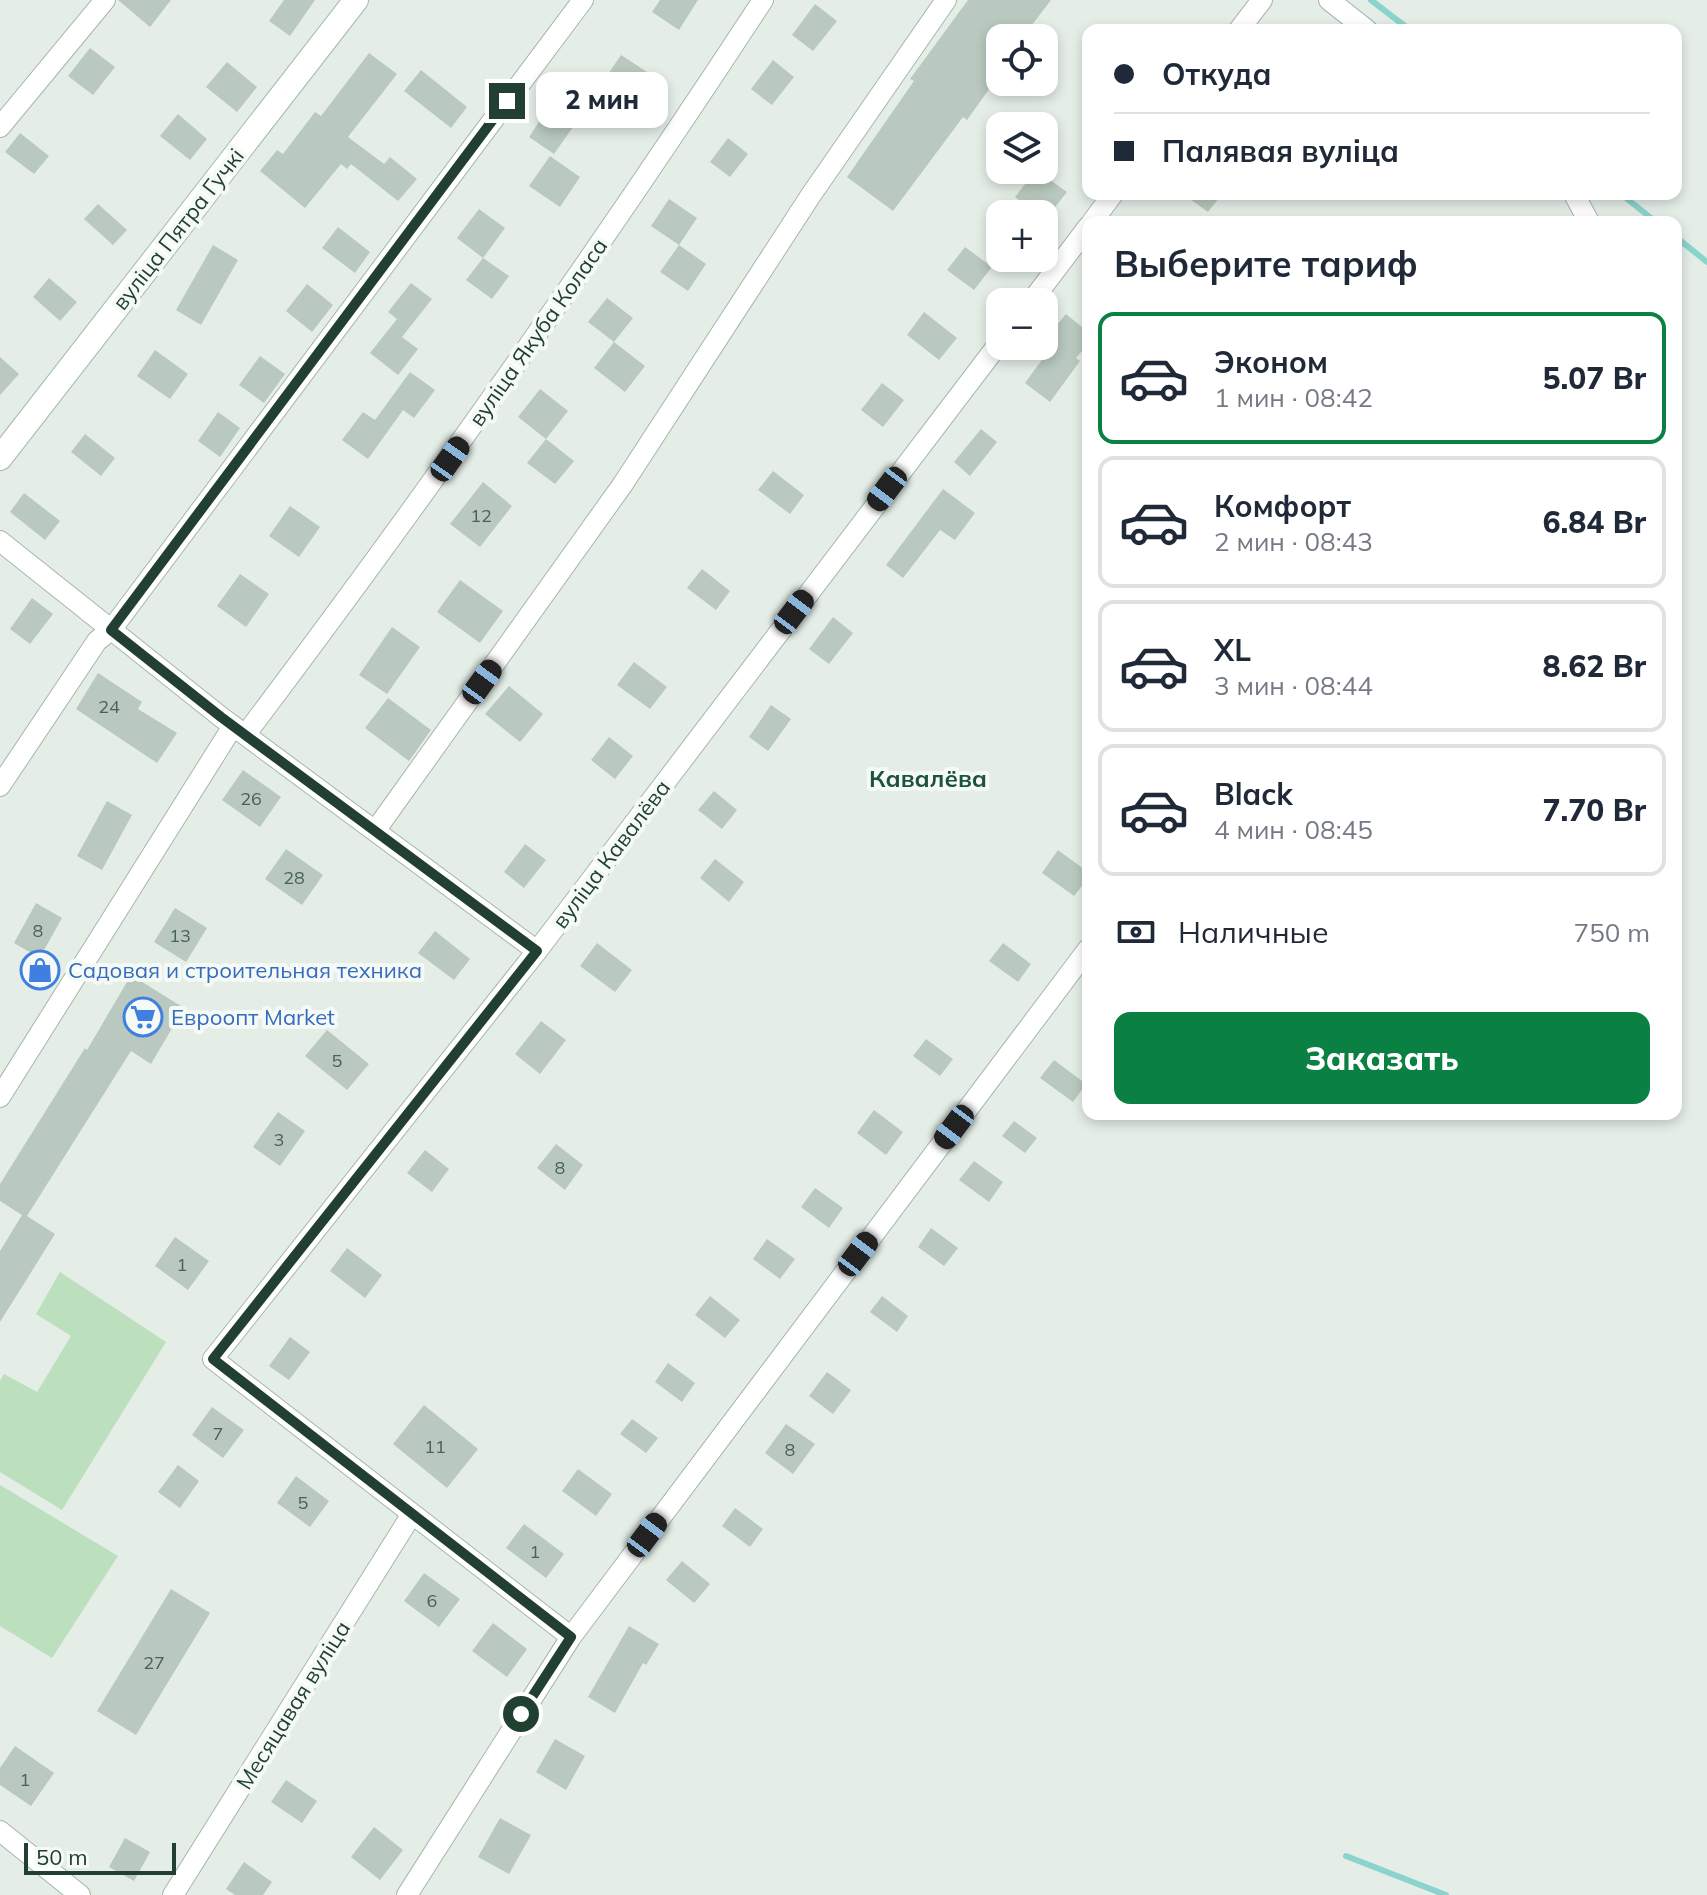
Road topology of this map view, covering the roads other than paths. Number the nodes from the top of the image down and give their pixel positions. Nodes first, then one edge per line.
1 (105, 0) edge
2 (356, 0) edge
3 (583, 0) edge
4 (763, 0) edge
5 (946, 0) edge
6 (1262, 0) edge
7 (1329, 0) edge
8 (1244, 24) edge
9 (1359, 24) edge
10 (0, 127) edge
11 (1082, 235) edge
12 (1042, 288) edge
13 (986, 360) edge
14 (0, 458) edge
15 (0, 541) edge
16 (111, 630) junction
17 (240, 730) junction
18 (0, 786) edge
19 (375, 831) junction
20 (537, 951) junction
21 (1082, 957) edge
22 (0, 1097) edge
23 (412, 1514) junction
24 (571, 1637) junction
25 (0, 1831) edge
26 (80, 1895) edge
27 (173, 1895) edge
28 (407, 1895) edge

1 - 10 street
2 - 14 street, вуліца Пятра Гучкі
3 - 16 street
4 - 17 street, вуліца Якуба Коласа
5 - 19 street
6 - 8 street
7 - 9 street
11 - 12 street
13 - 20 street, вуліца Кавалёва
15 - 16 street
16 - 17 street
16 - 18 street
17 - 19 street
17 - 22 street, вуліца Якуба Коласа
19 - 20 street
20 - 23 street, вуліца Кавалёва
21 - 24 street
23 - 24 street
23 - 27 street, Месяцавая вуліца
24 - 28 street
25 - 26 street

